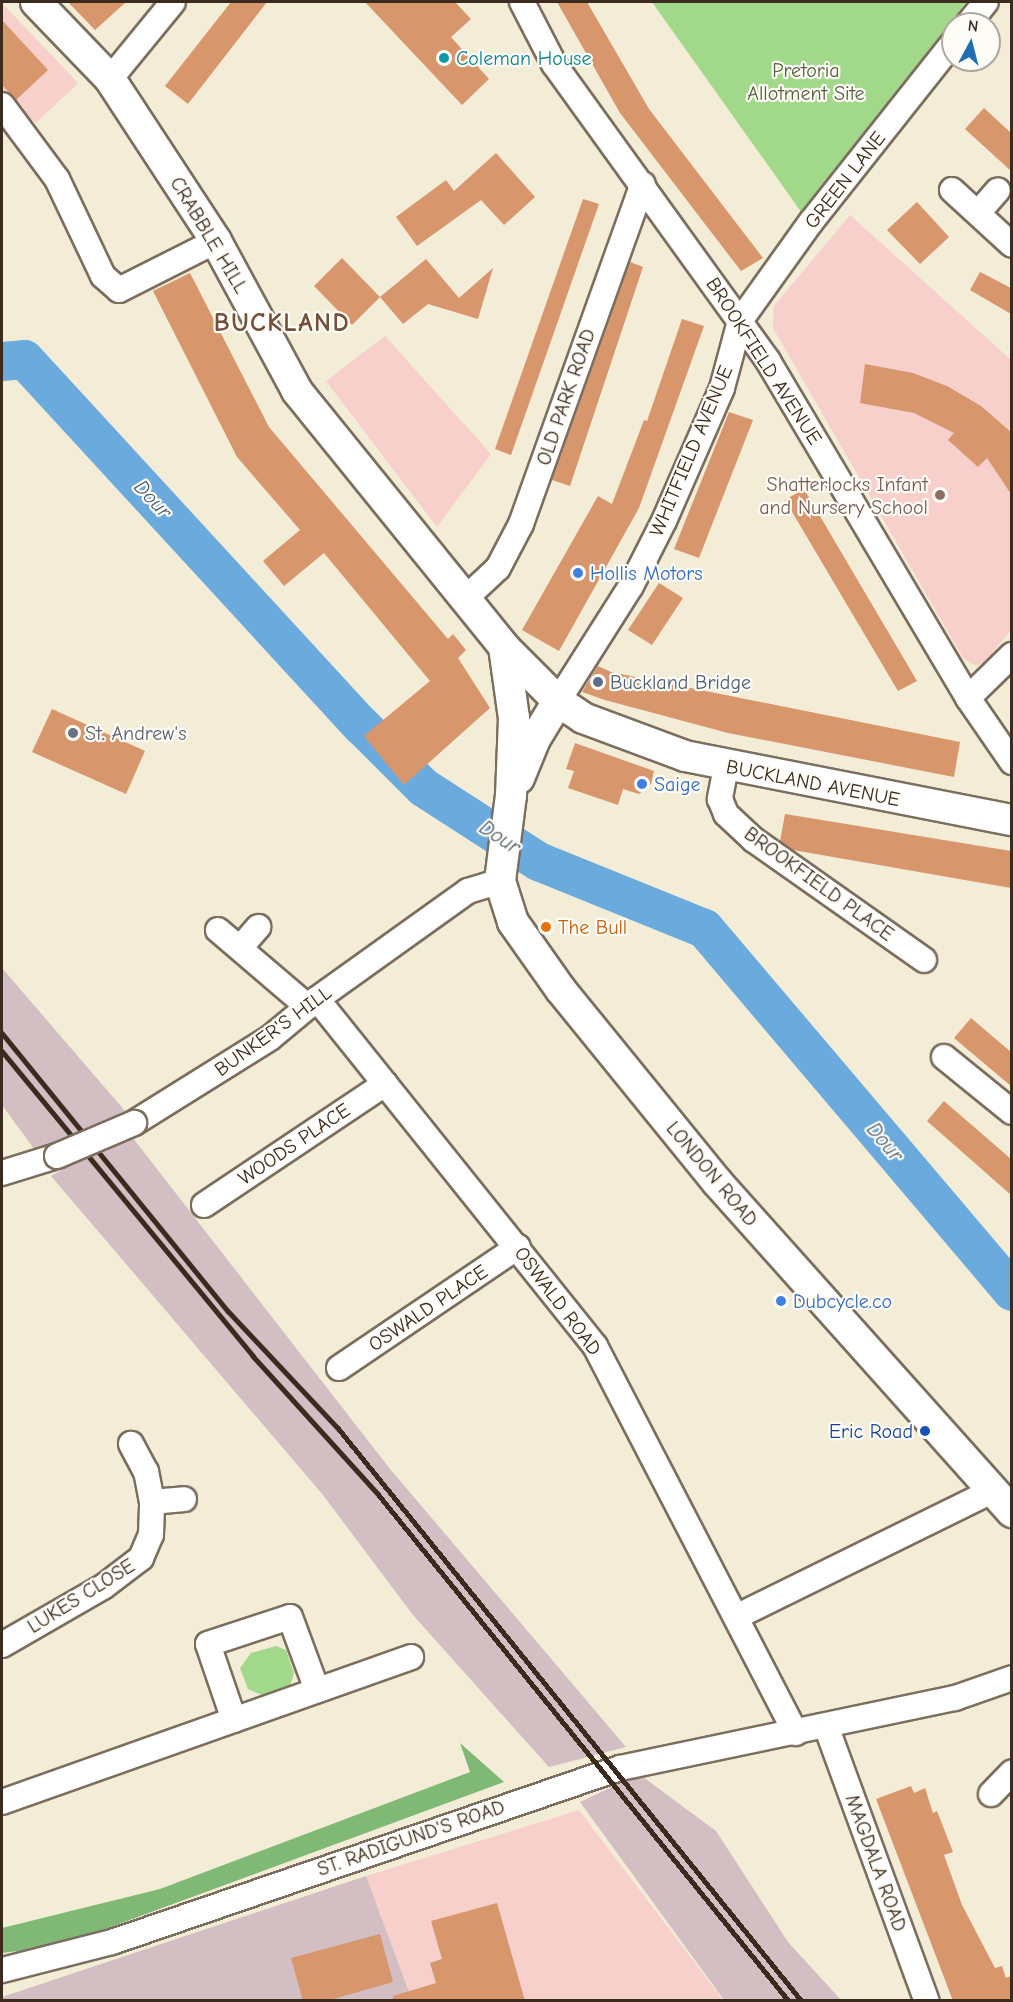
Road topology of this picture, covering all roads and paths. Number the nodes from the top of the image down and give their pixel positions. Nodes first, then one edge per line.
1 (36, 2) edge
2 (173, 2) edge
3 (522, 2) edge
4 (941, 58) edge
5 (110, 79) junction
6 (2, 105) edge
7 (643, 184) junction
8 (952, 190) dead end
9 (999, 190) dead end
10 (978, 213) junction
11 (216, 241) junction
12 (1011, 245) edge
13 (740, 321) junction
14 (467, 597) junction
15 (504, 647) junction
16 (1011, 655) edge
17 (968, 698) junction
18 (558, 701) junction
19 (1011, 762) edge
20 (726, 767) junction
21 (512, 795) junction
22 (1011, 820) edge
23 (500, 869) junction
24 (258, 927) dead end
25 (218, 930) dead end
26 (240, 948) junction
27 (924, 960) dead end
28 (312, 1003) junction
29 (944, 1057) dead end
30 (385, 1084) junction
31 (1011, 1112) edge
32 (2, 1173) edge
33 (204, 1205) dead end
34 (518, 1247) junction
35 (339, 1368) dead end
36 (131, 1444) dead end
37 (184, 1499) dead end
38 (1003, 1501) edge
39 (152, 1502) junction
40 (736, 1617) junction
41 (2, 1645) edge
42 (411, 1657) dead end
43 (1011, 1678) edge
44 (317, 1690) junction
45 (234, 1720) junction
46 (826, 1726) junction
47 (796, 1733) junction
48 (1011, 1772) edge
49 (991, 1794) dead end
50 (2, 1802) edge
51 (2, 1970) edge
52 (926, 2001) edge

1 - 5 main road, CRABBLE HILL
2 - 5 street
3 - 7 street, BROOKFIELD AVENUE
4 - 13 street, GREEN LANE
5 - 11 main road, CRABBLE HILL
6 - 11 street
7 - 13 street, BROOKFIELD AVENUE
7 - 14 street, OLD PARK ROAD
8 - 10 street
9 - 10 street
10 - 12 street
11 - 14 main road, CRABBLE HILL
13 - 17 street, BROOKFIELD AVENUE
13 - 18 street, WHITFIELD AVENUE
14 - 15 main road, CRABBLE HILL
15 - 18 main road, BUCKLAND AVENUE
15 - 21 main road, LONDON ROAD
16 - 17 street
17 - 19 street, BROOKFIELD AVENUE
18 - 20 main road, BUCKLAND AVENUE
18 - 21 main road, LONDON ROAD
20 - 22 main road, BUCKLAND AVENUE
20 - 27 street, BROOKFIELD PLACE
21 - 23 main road, LONDON ROAD
23 - 28 street, BUNKER'S HILL
23 - 38 main road, LONDON ROAD
24 - 26 street
25 - 26 street, OSWALD ROAD
26 - 28 street, OSWALD ROAD
28 - 30 street, OSWALD ROAD
28 - 32 street, BUNKER'S HILL, bridge
29 - 31 street
30 - 33 street, WOODS PLACE
30 - 34 street, OSWALD ROAD
34 - 35 street, OSWALD PLACE
34 - 40 street, OSWALD ROAD
36 - 39 street, LUKES CLOSE
37 - 39 street
38 - 40 street
39 - 41 street, LUKES CLOSE
40 - 47 street, OSWALD ROAD
42 - 44 street
43 - 46 street, ST. RADIGUND'S ROAD
44 - 45 street
44 - 45 street
45 - 50 street
46 - 47 street, ST. RADIGUND'S ROAD
46 - 52 street, MAGDALA ROAD
47 - 51 street, ST. RADIGUND'S ROAD
48 - 49 street

